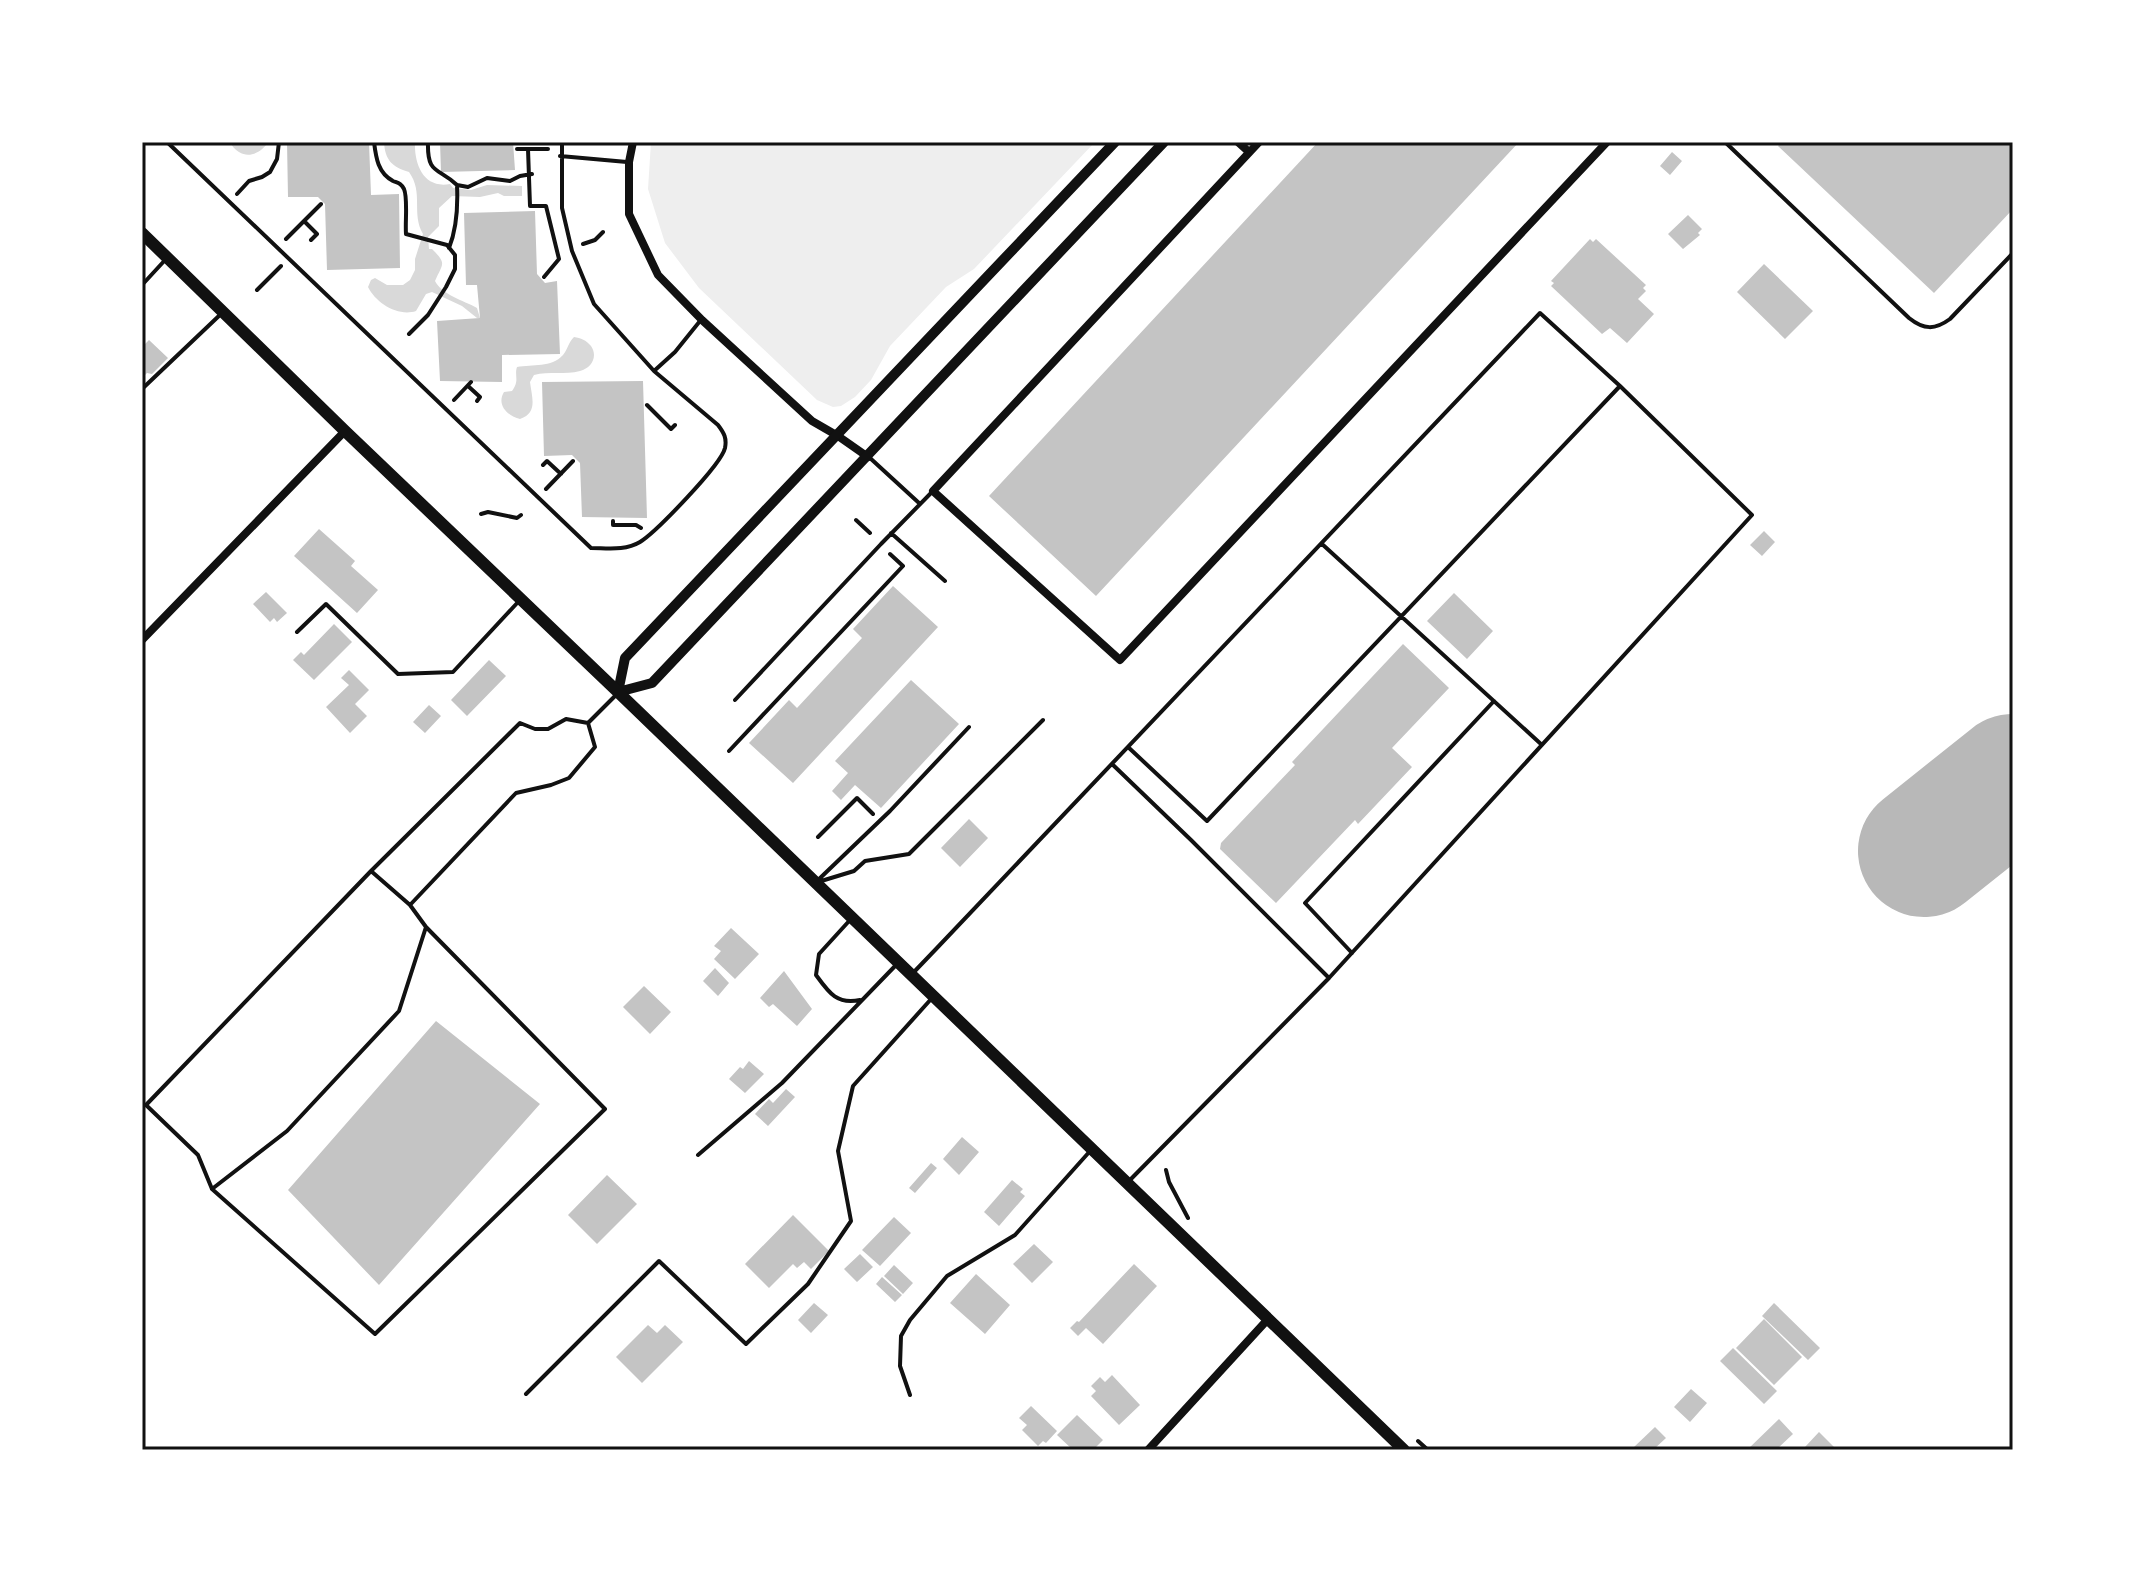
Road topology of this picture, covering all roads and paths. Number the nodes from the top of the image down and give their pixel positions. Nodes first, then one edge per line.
1 (167, 142) edge
2 (279, 142) edge
3 (374, 142) edge
4 (428, 142) edge
5 (562, 142) edge
6 (633, 142) edge
7 (1115, 142) edge
8 (1164, 142) edge
9 (1238, 142) edge
10 (1259, 142) edge
11 (1607, 142) edge
12 (1725, 142) edge
13 (1735, 142) edge
14 (1730, 147) junction
15 (517, 149) dead end
16 (528, 149) junction
17 (548, 149) dead end
18 (1249, 152) junction
19 (560, 156) junction
20 (629, 162) junction
21 (530, 175) junction
22 (457, 186) junction
23 (230, 202) junction
24 (321, 204) dead end
25 (304, 221) junction
26 (603, 232) dead end
27 (142, 233) edge
28 (286, 239) dead end
29 (311, 240) dead end
30 (583, 244) dead end
31 (449, 248) junction
32 (2013, 253) edge
33 (168, 257) junction
34 (281, 266) dead end
35 (544, 277) dead end
36 (142, 285) edge
37 (257, 290) dead end
38 (223, 311) junction
39 (702, 320) junction
40 (409, 334) dead end
41 (654, 371) junction
42 (1620, 386) junction
43 (142, 389) edge
44 (454, 400) dead end
45 (477, 401) dead end
46 (647, 405) dead end
47 (675, 425) dead end
48 (345, 431) junction
49 (838, 436) junction
50 (868, 457) junction
51 (573, 461) dead end
52 (543, 465) dead end
53 (561, 474) junction
54 (546, 489) dead end
55 (933, 491) junction
56 (920, 504) junction
57 (481, 514) dead end
58 (521, 515) dead end
59 (856, 520) dead end
60 (613, 521) dead end
61 (641, 528) dead end
62 (870, 533) dead end
63 (891, 533) junction
64 (1321, 544) junction
65 (890, 554) dead end
66 (945, 581) dead end
67 (521, 599) junction
68 (1401, 618) junction
69 (297, 632) dead end
70 (142, 640) edge
71 (618, 692) junction
72 (735, 700) dead end
73 (1494, 701) junction
74 (1043, 720) dead end
75 (588, 723) junction
76 (969, 727) dead end
77 (1542, 745) junction
78 (1128, 747) junction
79 (729, 751) dead end
80 (1112, 764) junction
81 (880, 820) junction
82 (818, 837) dead end
83 (371, 871) junction
84 (815, 882) junction
85 (410, 905) junction
86 (852, 918) junction
87 (426, 927) junction
88 (1352, 953) junction
89 (899, 963) junction
90 (911, 975) junction
91 (1329, 978) junction
92 (934, 996) junction
93 (862, 999) junction
94 (1092, 1148) junction
95 (698, 1155) dead end
96 (1127, 1182) junction
97 (212, 1189) junction
98 (1269, 1318) junction
99 (526, 1394) dead end
100 (910, 1395) dead end
101 (1400, 1449) edge
102 (1148, 1450) edge

1 - 23 lane
2 - 23 path
3 - 31 path
4 - 22 path
5 - 19 lane
6 - 20 street
7 - 49 street
8 - 50 street
9 - 18 street
10 - 18 street
11 - 55 street
12 - 14 lane
13 - 14 lane
14 - 32 lane
15 - 16 path
16 - 17 path
16 - 21 path
18 - 55 street
19 - 20 lane
19 - 41 lane
20 - 39 street
21 - 22 path
21 - 35 path
22 - 31 path
23 - 41 lane
24 - 25 path
25 - 28 path
25 - 29 path
26 - 30 path
27 - 33 main road
31 - 40 path
33 - 36 lane
33 - 38 main road
34 - 37 path
38 - 43 lane
38 - 48 main road
39 - 41 lane
39 - 49 street
42 - 64 lane
42 - 68 lane
42 - 77 lane
44 - 45 path
46 - 47 path
48 - 67 main road
48 - 70 street
49 - 50 street
49 - 71 street
50 - 56 lane
50 - 71 street
51 - 53 path
52 - 53 path
53 - 54 path
55 - 56 lane
56 - 63 lane
57 - 58 path
59 - 62 path
60 - 61 path
63 - 66 lane
63 - 72 lane
64 - 68 lane
64 - 78 lane
65 - 79 path
67 - 69 lane
67 - 71 main road
68 - 73 lane
68 - 78 lane
71 - 75 lane
71 - 84 main road
73 - 77 lane
73 - 88 lane
74 - 84 lane
75 - 83 lane
75 - 85 lane
76 - 81 lane
77 - 88 lane
78 - 80 lane
80 - 90 lane
80 - 91 lane
81 - 82 path
81 - 84 lane
83 - 85 lane
83 - 97 lane
84 - 86 main road
85 - 87 lane
86 - 89 main road
86 - 93 lane
87 - 97 lane
87 - 97 lane
88 - 91 lane
89 - 90 main road
89 - 93 lane
90 - 92 main road
91 - 96 lane
92 - 94 main road
92 - 99 lane
93 - 95 lane
94 - 96 main road
94 - 100 lane
96 - 98 main road
98 - 101 main road
98 - 102 street

